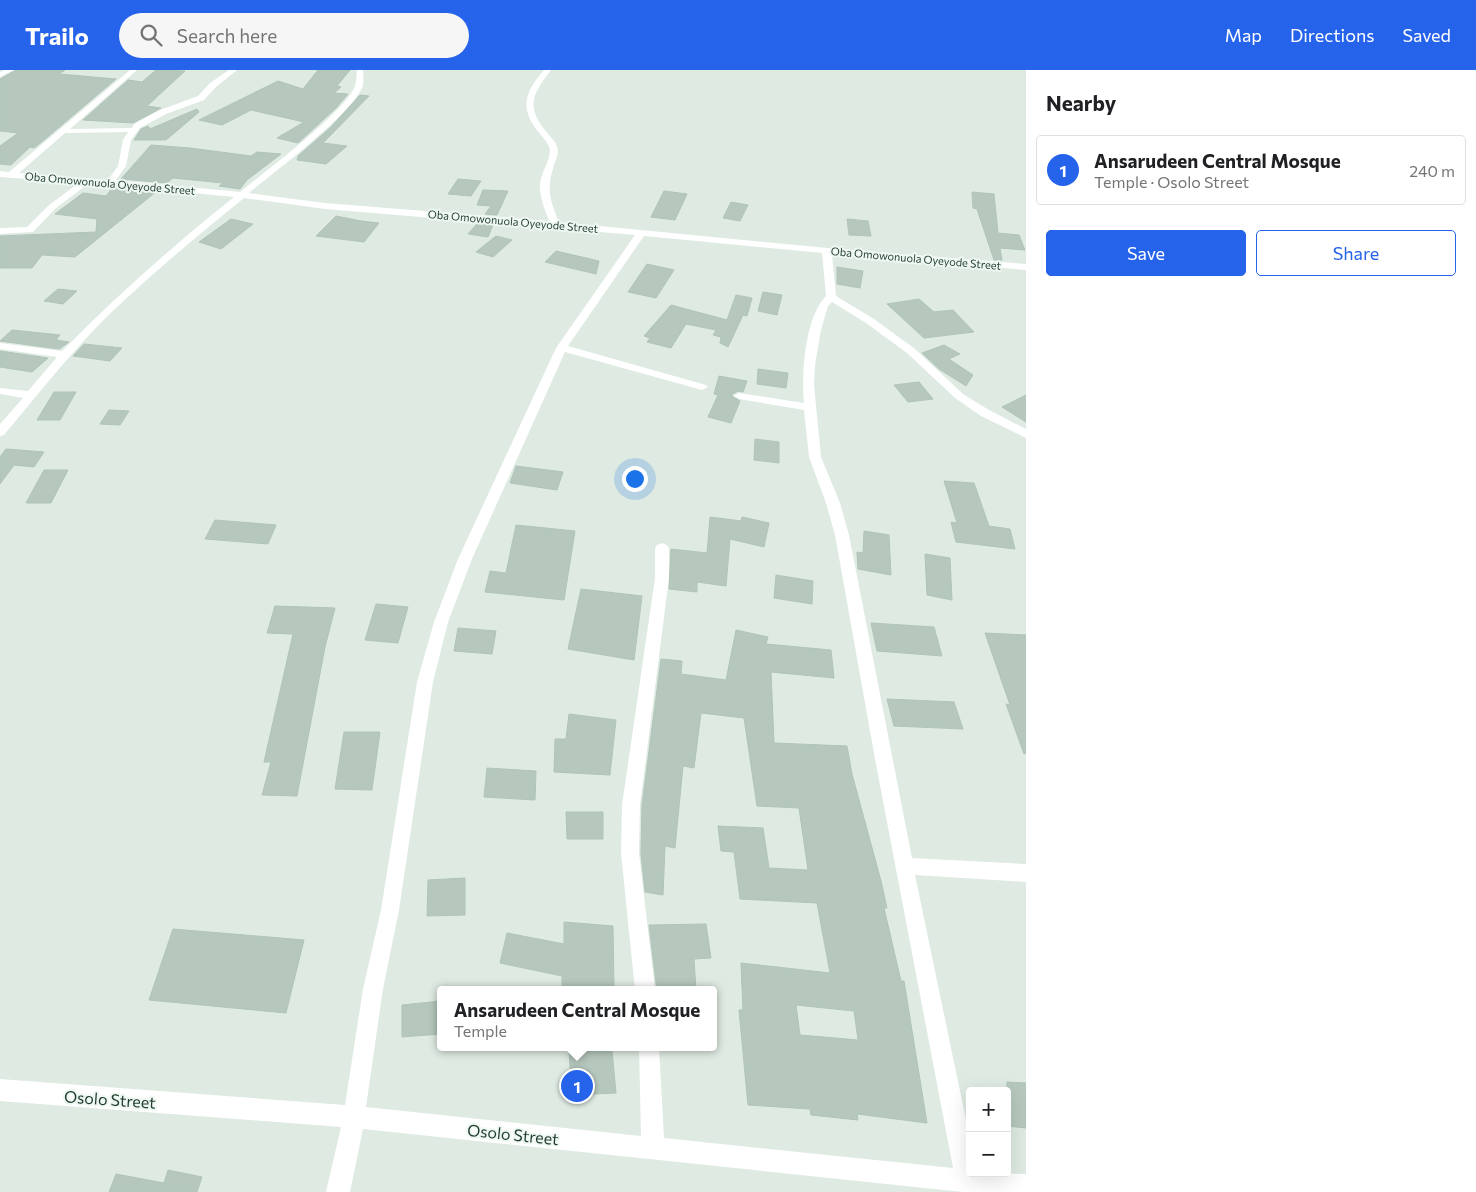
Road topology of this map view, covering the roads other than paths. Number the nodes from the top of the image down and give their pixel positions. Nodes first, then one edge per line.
1 (11, 70) edge
2 (134, 70) edge
3 (234, 70) edge
4 (360, 70) edge
5 (548, 70) edge
6 (0, 75) edge
7 (134, 130) junction
8 (64, 131) junction
9 (0, 174) edge
10 (11, 175) junction
11 (87, 181) junction
12 (111, 182) junction
13 (242, 195) junction
14 (555, 224) junction
15 (0, 231) edge
16 (641, 233) junction
17 (827, 251) junction
18 (1025, 268) edge
19 (831, 297) junction
20 (0, 346) edge
21 (561, 348) junction
22 (65, 355) junction
23 (702, 387) dead end
24 (0, 391) edge
25 (30, 395) junction
26 (739, 396) dead end
27 (810, 407) junction
28 (0, 432) edge
29 (1026, 434) edge
30 (662, 548) dead end
31 (905, 866) junction
32 (1026, 873) edge
33 (645, 986) edge
34 (649, 1051) edge
35 (0, 1090) edge
36 (354, 1117) junction
37 (652, 1148) junction
38 (967, 1181) junction
39 (1026, 1185) edge
40 (338, 1192) edge

1 - 6 street
2 - 8 street
3 - 7 street
4 - 13 street
5 - 14 street
7 - 8 street
7 - 12 street
8 - 10 street
9 - 10 street, Oba Omowonuola Oyeyode Street
10 - 11 street, Oba Omowonuola Oyeyode Street
11 - 12 street, Oba Omowonuola Oyeyode Street
11 - 15 street
12 - 13 street, Oba Omowonuola Oyeyode Street
13 - 14 street, Oba Omowonuola Oyeyode Street
13 - 22 street
14 - 16 street, Oba Omowonuola Oyeyode Street
16 - 17 street, Oba Omowonuola Oyeyode Street
16 - 21 street
17 - 18 street, Oba Omowonuola Oyeyode Street
17 - 19 street
19 - 27 street
19 - 29 street
20 - 22 street
21 - 23 street
21 - 36 street
22 - 25 street
24 - 25 street
25 - 28 street
26 - 27 street
27 - 31 street
30 - 33 street
31 - 32 street
31 - 38 street
34 - 37 street
35 - 36 street, Osolo Street
36 - 37 street, Osolo Street
36 - 40 street
37 - 38 street, Osolo Street
38 - 39 street, Osolo Street

